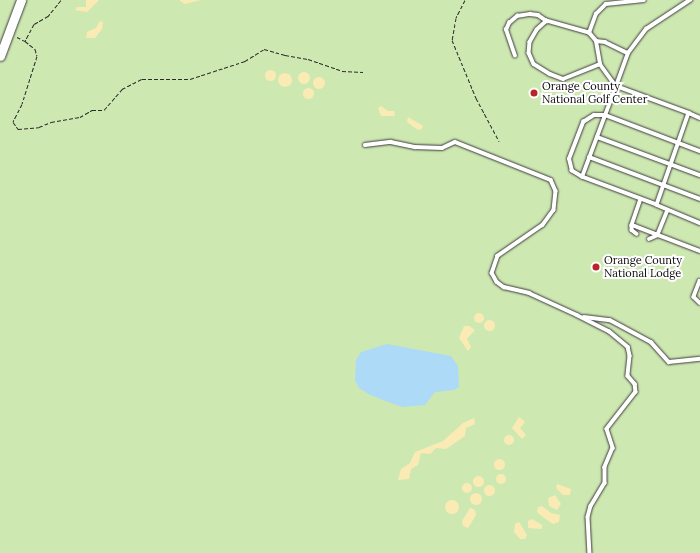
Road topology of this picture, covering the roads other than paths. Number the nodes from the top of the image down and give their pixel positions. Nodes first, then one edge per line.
1 (21, 0) edge
2 (644, 0) edge
3 (690, 0) edge
4 (547, 21) junction
5 (589, 33) junction
6 (596, 41) junction
7 (628, 53) junction
8 (0, 56) edge
9 (514, 56) dead end
10 (600, 64) junction
11 (616, 86) junction
12 (690, 113) junction
13 (605, 115) junction
14 (700, 118) edge
15 (597, 137) junction
16 (678, 143) junction
17 (365, 145) dead end
18 (700, 151) edge
19 (589, 157) junction
20 (671, 164) junction
21 (700, 175) edge
22 (582, 177) junction
23 (664, 185) junction
24 (641, 199) junction
25 (700, 199) edge
26 (657, 205) junction
27 (668, 210) junction
28 (700, 223) edge
29 (632, 225) junction
30 (637, 234) dead end
31 (658, 235) junction
32 (649, 239) dead end
33 (700, 251) edge
34 (700, 281) edge
35 (700, 303) edge
36 (582, 317) junction
37 (700, 359) edge
38 (590, 553) edge

1 - 8 street
2 - 5 lane
3 - 7 lane
4 - 5 lane
4 - 9 lane
4 - 10 lane
5 - 6 lane
6 - 7 lane
6 - 10 lane
7 - 11 lane
10 - 11 lane
11 - 12 lane
11 - 13 lane
12 - 14 lane
12 - 16 lane
13 - 15 lane
13 - 16 lane
13 - 22 lane
15 - 19 lane
15 - 20 lane
16 - 18 lane
16 - 20 lane
17 - 36 lane
19 - 22 lane
19 - 23 lane
20 - 21 lane
20 - 23 lane
22 - 24 lane
23 - 25 lane
23 - 26 lane
24 - 26 lane
24 - 29 lane
26 - 27 lane
27 - 28 lane
27 - 31 lane
29 - 30 lane
29 - 31 lane
31 - 32 lane
31 - 33 lane
34 - 35 lane
36 - 37 lane
36 - 38 lane

